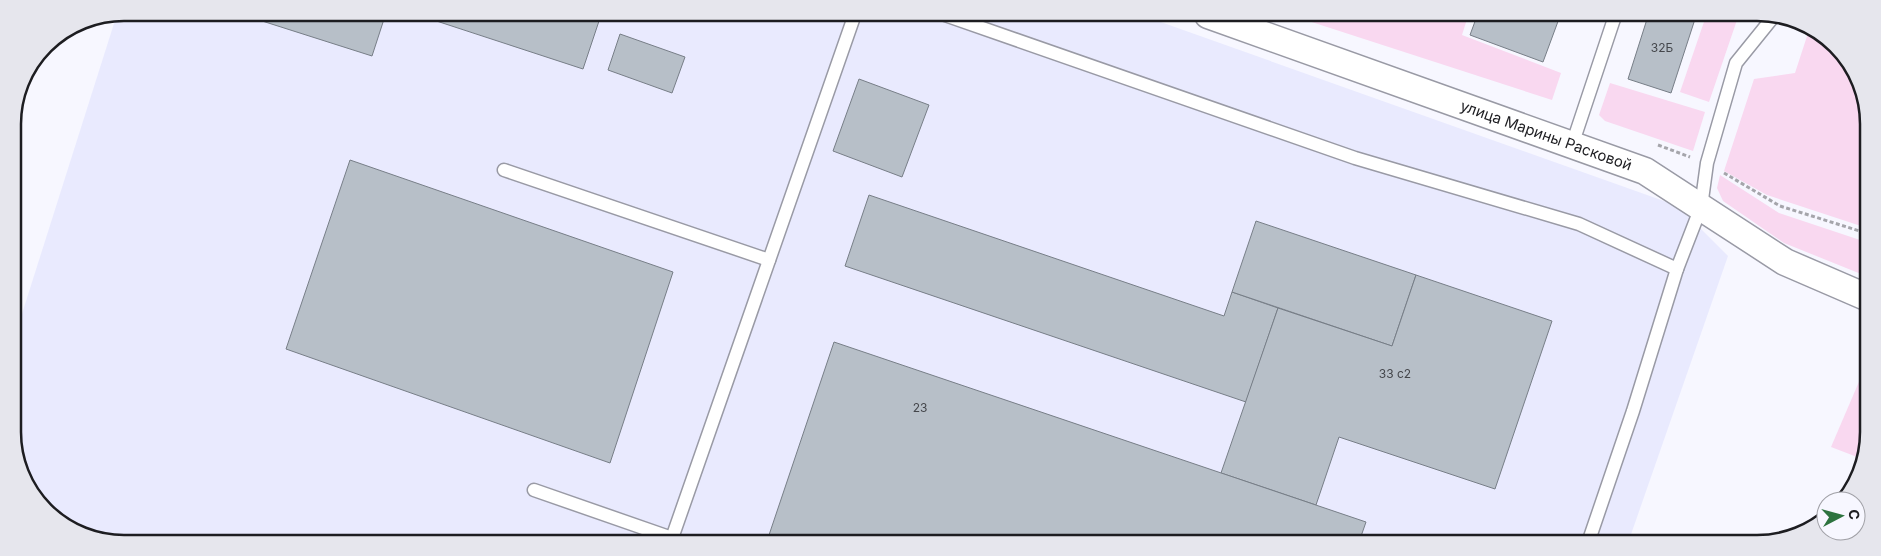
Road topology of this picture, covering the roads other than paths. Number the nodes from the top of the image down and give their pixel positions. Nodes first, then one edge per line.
1 (853, 21) edge
2 (962, 21) edge
3 (1225, 21) edge
4 (1614, 21) edge
5 (1769, 22) edge
6 (1572, 145) junction
7 (504, 170) dead end
8 (1700, 208) junction
9 (769, 260) junction
10 (1677, 269) junction
11 (1860, 294) edge
12 (534, 490) dead end
13 (657, 535) edge
14 (673, 535) edge
15 (1591, 535) edge

1 - 9 lane
2 - 10 lane
3 - 6 street, улица Марины Расковой
4 - 6 lane
5 - 8 lane
6 - 8 street, улица Марины Расковой
7 - 9 lane
8 - 10 lane
8 - 11 street, улица Марины Расковой
9 - 14 lane
10 - 15 lane
12 - 13 lane

